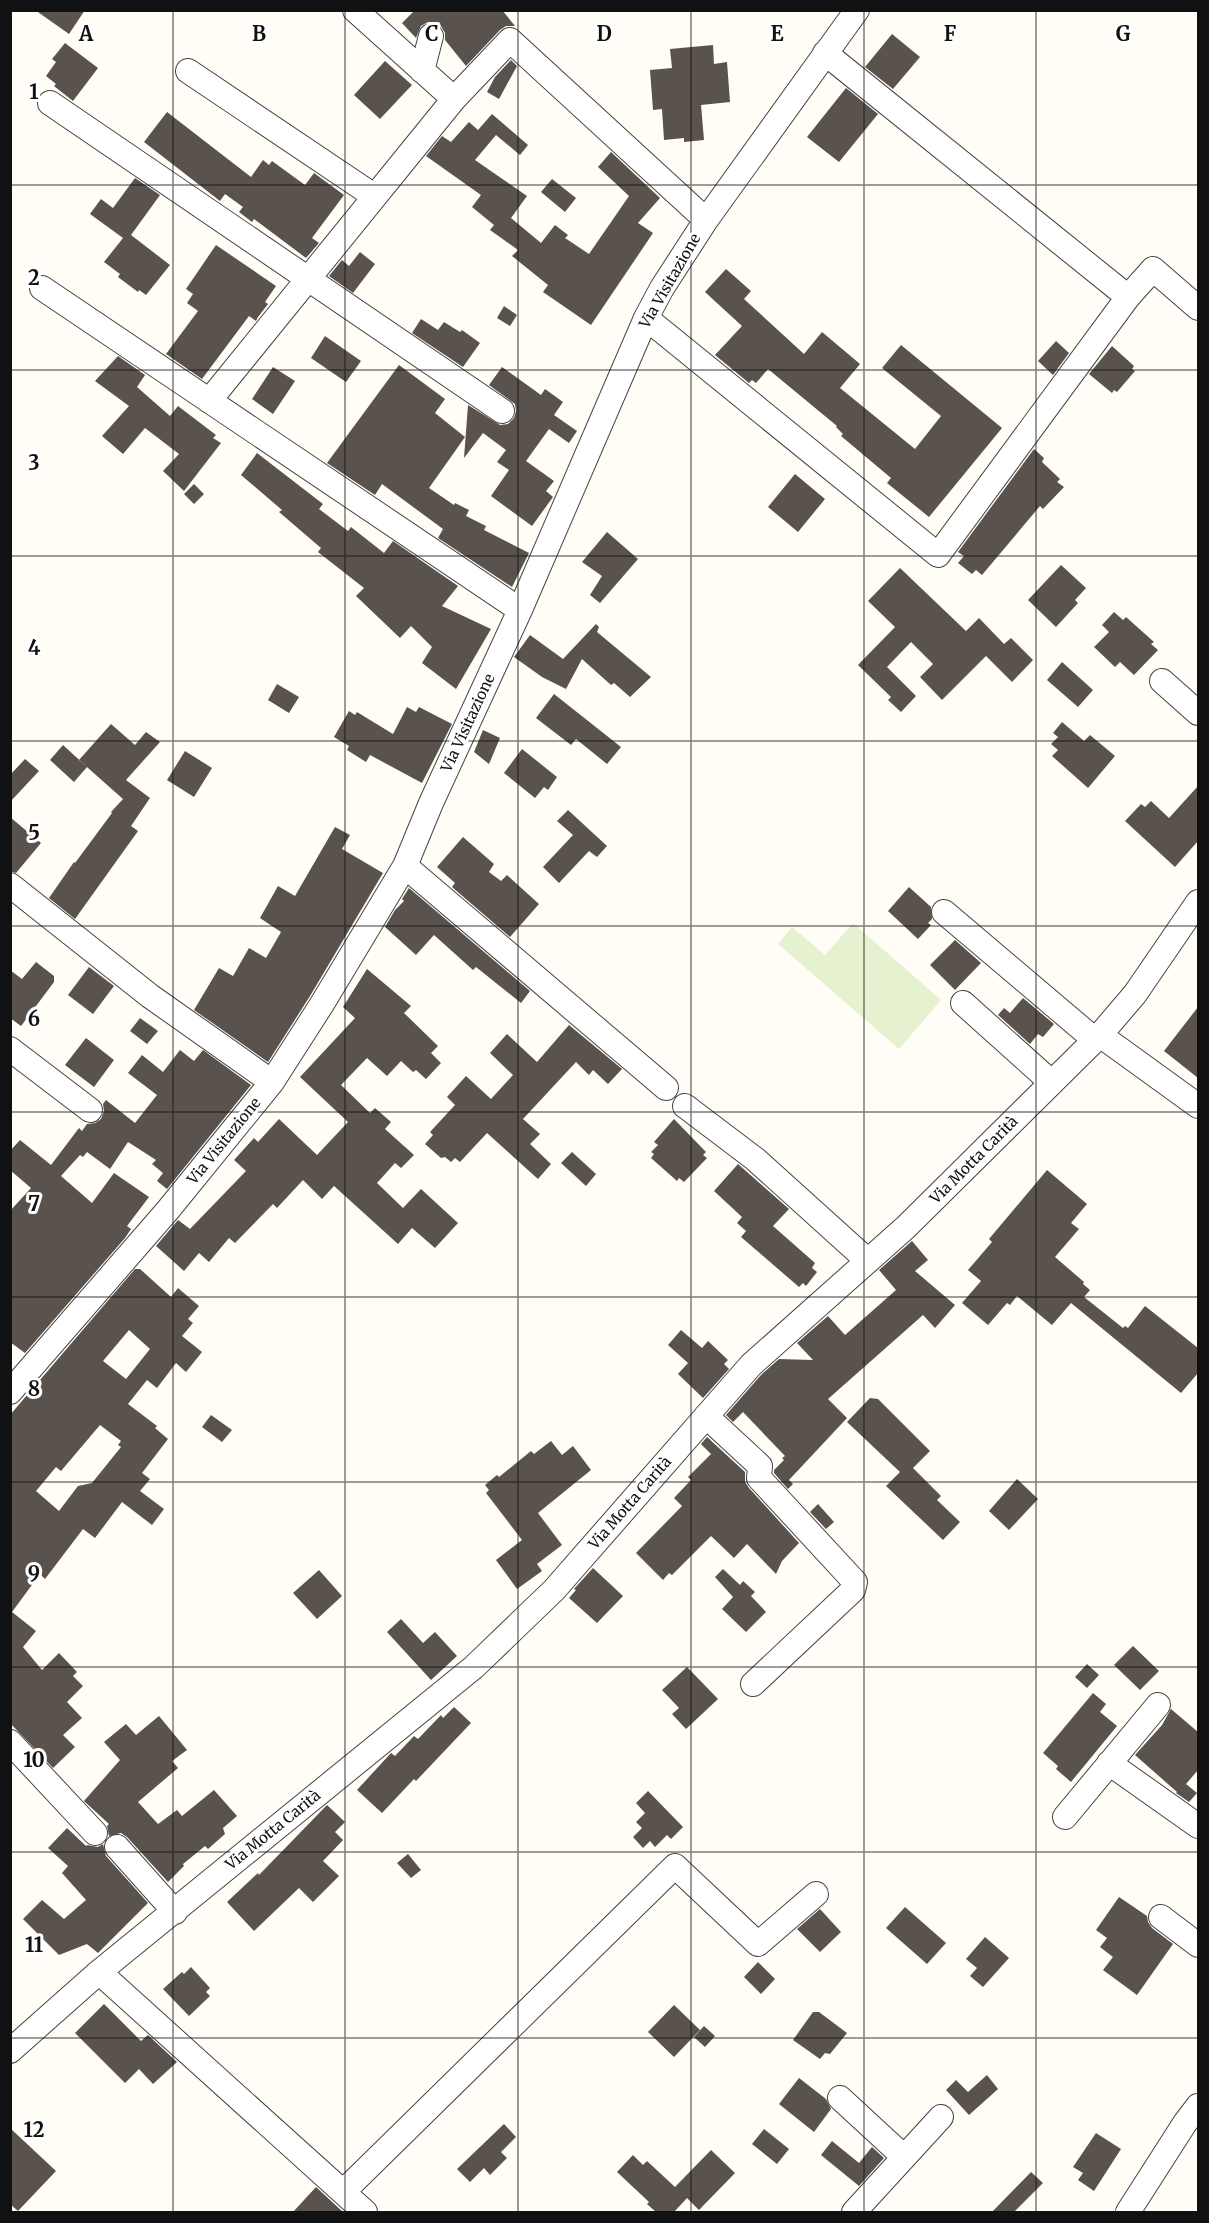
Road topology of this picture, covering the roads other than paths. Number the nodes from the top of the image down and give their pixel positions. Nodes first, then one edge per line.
1 (354, 10) edge
2 (857, 10) edge
3 (432, 36) dead end
4 (825, 53) junction
5 (188, 71) dead end
6 (422, 71) junction
7 (454, 99) junction
8 (50, 103) dead end
9 (374, 196) junction
10 (706, 220) junction
11 (308, 278) junction
12 (42, 288) dead end
13 (1128, 297) junction
14 (1198, 308) edge
15 (646, 318) junction
16 (209, 401) junction
17 (502, 411) dead end
18 (520, 610) junction
19 (1162, 681) dead end
20 (1198, 712) edge
21 (405, 866) junction
22 (10, 885) edge
23 (1198, 902) edge
24 (944, 912) dead end
25 (963, 1003) dead end
26 (1098, 1037) junction
27 (10, 1049) edge
28 (272, 1082) junction
29 (1051, 1082) junction
30 (666, 1088) dead end
31 (685, 1106) dead end
32 (1198, 1106) edge
33 (90, 1110) dead end
34 (868, 1261) junction
35 (10, 1392) edge
36 (706, 1416) junction
37 (753, 1684) dead end
38 (1158, 1705) dead end
39 (10, 1742) edge
40 (1109, 1764) junction
41 (1065, 1817) dead end
42 (1198, 1826) edge
43 (95, 1833) dead end
44 (117, 1847) dead end
45 (816, 1894) dead end
46 (175, 1912) junction
47 (1161, 1917) dead end
48 (1198, 1945) edge
49 (99, 1972) junction
50 (10, 2051) edge
51 (840, 2098) dead end
52 (1198, 2106) edge
53 (940, 2117) dead end
54 (904, 2157) junction
55 (343, 2192) junction
56 (365, 2212) edge
57 (854, 2212) edge
58 (1128, 2212) edge

1 - 6 street
2 - 4 street, Via Visitazione
3 - 6 street
4 - 10 street, Via Visitazione
4 - 13 street
5 - 9 street
6 - 7 street
7 - 9 street
7 - 10 street
8 - 11 street
9 - 11 street
10 - 15 street, Via Visitazione
11 - 16 street
11 - 17 street
12 - 16 street
13 - 14 street
13 - 15 street
15 - 18 street, Via Visitazione
16 - 18 street
18 - 21 street, Via Visitazione
19 - 20 street
21 - 28 street, Via Visitazione
21 - 30 street
22 - 28 street
23 - 26 street, Via Motta Carità
24 - 26 street
25 - 29 street
26 - 29 street, Via Motta Carità
26 - 32 street
27 - 33 street
28 - 35 street, Via Visitazione
29 - 34 street, Via Motta Carità
31 - 34 street
34 - 36 street, Via Motta Carità
36 - 37 street
36 - 46 street, Via Motta Carità
38 - 40 street
39 - 43 street
40 - 41 street
40 - 42 street
44 - 46 street
45 - 55 street
46 - 49 street, Via Motta Carità
47 - 48 street
49 - 50 street, Via Motta Carità
49 - 55 street
51 - 54 street
52 - 58 street
53 - 54 street
54 - 57 street
55 - 56 street

